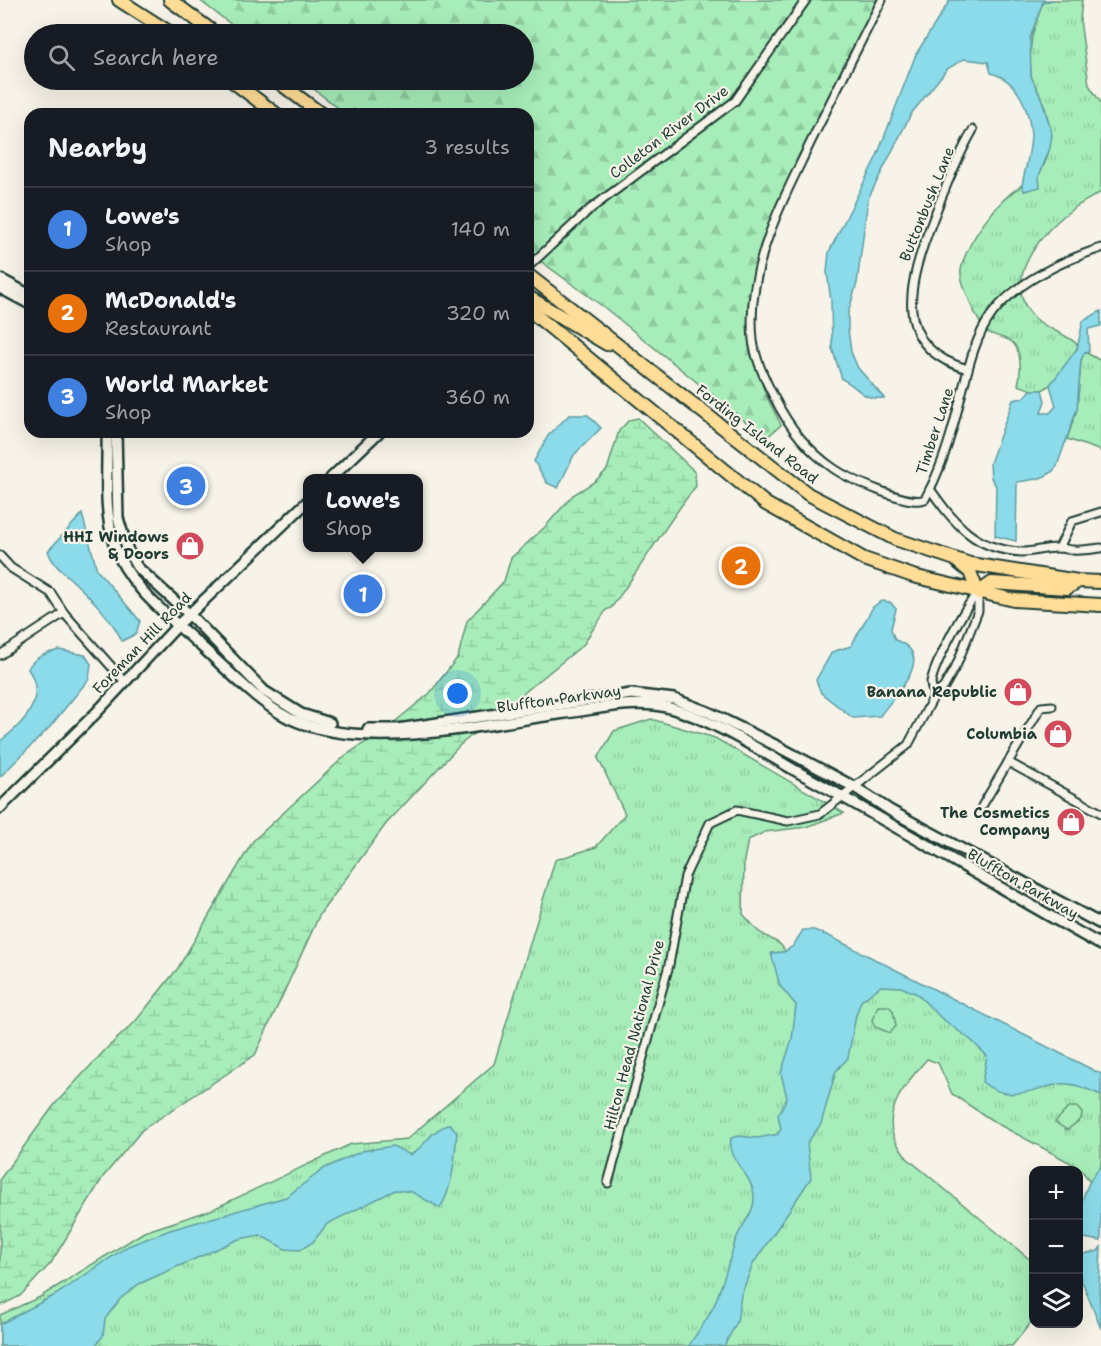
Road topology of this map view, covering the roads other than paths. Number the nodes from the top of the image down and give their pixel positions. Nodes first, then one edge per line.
1 (118, 0) edge
2 (170, 0) edge
3 (806, 0) edge
4 (882, 0) edge
5 (156, 24) edge
6 (202, 24) edge
7 (244, 90) edge
8 (289, 90) edge
9 (268, 108) edge
10 (313, 108) edge
11 (973, 130) dead end
12 (1101, 248) edge
13 (534, 261) edge
14 (0, 279) edge
15 (534, 279) edge
16 (0, 288) edge
17 (24, 292) edge
18 (24, 301) edge
19 (534, 301) edge
20 (534, 314) edge
21 (968, 369) junction
22 (654, 372) junction
23 (107, 438) edge
24 (116, 438) edge
25 (373, 438) edge
26 (335, 474) edge
27 (930, 489) junction
28 (303, 506) edge
29 (1101, 512) edge
30 (1059, 548) junction
31 (1101, 548) edge
32 (0, 556) edge
33 (951, 557) junction
34 (1078, 581) junction
35 (1101, 582) edge
36 (978, 593) junction
37 (1101, 605) edge
38 (64, 613) junction
39 (189, 614) junction
40 (178, 625) junction
41 (954, 632) junction
42 (967, 639) junction
43 (0, 655) edge
44 (124, 682) junction
45 (934, 696) junction
46 (1052, 706) dead end
47 (1008, 762) junction
48 (856, 788) junction
49 (845, 796) junction
50 (982, 806) dead end
51 (0, 808) edge
52 (1101, 813) edge
53 (1101, 924) edge
54 (1101, 945) edge
55 (608, 1183) dead end

1 - 5 highway
2 - 6 highway
3 - 13 street, Colleton River Drive
4 - 27 street, Timber Lane
7 - 9 highway
8 - 10 highway
11 - 21 street, Buttonbush Lane
12 - 21 street, Timber Lane
14 - 17 main road
15 - 22 highway, Fording Island Road
16 - 18 main road
19 - 22 highway
20 - 36 highway
21 - 27 street, Timber Lane
22 - 33 highway, Fording Island Road
23 - 40 main road, Bluffton Parkway
24 - 39 main road, Bluffton Parkway
25 - 26 main road
27 - 30 street
28 - 39 main road, Foreman Hill Road
29 - 30 street
30 - 31 street
32 - 38 street
33 - 34 highway, Fording Island Road
33 - 36 highway
34 - 35 highway, Fording Island Road
34 - 36 highway
36 - 37 highway
36 - 41 street, Hilton Head National Drive
36 - 42 street, Hilton Head National Drive
38 - 43 street
38 - 44 street
39 - 40 main road, Foreman Hill Road
39 - 48 main road, Bluffton Parkway
40 - 44 main road, Foreman Hill Road
40 - 49 main road, Bluffton Parkway
41 - 42 street
41 - 45 street, Hilton Head National Drive
42 - 45 street, Hilton Head National Drive
44 - 51 main road, Foreman Hill Road
45 - 48 street, Hilton Head National Drive
46 - 47 street
47 - 50 street
47 - 52 street
48 - 49 street, Hilton Head National Drive
48 - 53 main road, Bluffton Parkway
49 - 54 main road, Bluffton Parkway
49 - 55 street, Hilton Head National Drive

